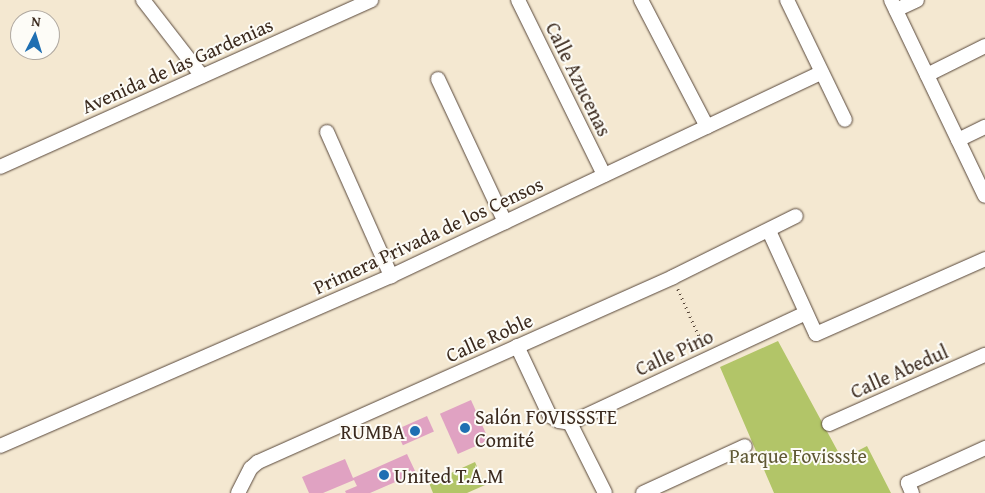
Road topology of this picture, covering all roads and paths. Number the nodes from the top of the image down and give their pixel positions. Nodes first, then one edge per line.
1 (142, 0) edge
2 (371, 0) edge
3 (518, 0) edge
4 (641, 0) edge
5 (787, 0) edge
6 (917, 0) edge
7 (894, 5) edge
8 (985, 46) edge
9 (821, 73) junction
10 (928, 75) junction
11 (202, 76) junction
12 (438, 79) dead end
13 (845, 120) dead end
14 (707, 127) junction
15 (985, 127) edge
16 (327, 132) dead end
17 (958, 140) junction
18 (0, 167) edge
19 (604, 175) junction
20 (985, 196) edge
21 (796, 216) dead end
22 (505, 222) junction
23 (769, 231) junction
24 (985, 259) edge
25 (390, 276) junction
26 (673, 277) junction
27 (806, 313) junction
28 (517, 346) junction
29 (985, 355) edge
30 (709, 358) junction
31 (564, 422) junction
32 (829, 424) dead end
33 (0, 446) edge
34 (745, 446) dead end
35 (985, 448) edge
36 (910, 488) edge
37 (238, 493) edge
38 (605, 493) edge
39 (643, 493) edge

1 - 11 street
2 - 11 street, Avenida de las Gardenias
3 - 19 street, Calle Azucenas
4 - 14 street
5 - 9 street
6 - 7 street
7 - 10 street
8 - 10 street
9 - 13 street
9 - 14 street, Primera Privada de los Censos
10 - 17 street
11 - 18 street, Avenida de las Gardenias
12 - 22 street
14 - 19 street, Primera Privada de los Censos
15 - 17 street
16 - 25 street
17 - 20 street
19 - 22 street, Primera Privada de los Censos
21 - 23 street, Calle Roble
22 - 25 street, Primera Privada de los Censos
23 - 26 street, Calle Roble
23 - 27 street
24 - 27 street
25 - 33 street, Primera Privada de los Censos
26 - 28 street, Calle Roble
26 - 30 path
27 - 30 street, Calle Pino
28 - 31 street
28 - 37 street, Calle Roble
29 - 32 street, Calle Abedul
30 - 31 street, Calle Pino
31 - 38 street
34 - 39 street
35 - 36 street

